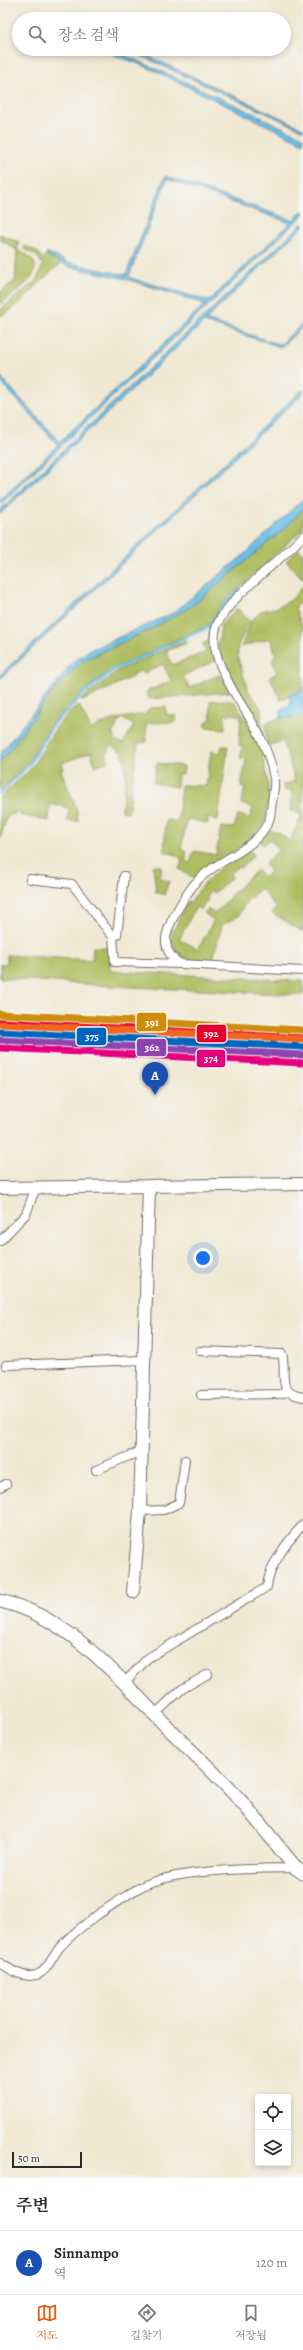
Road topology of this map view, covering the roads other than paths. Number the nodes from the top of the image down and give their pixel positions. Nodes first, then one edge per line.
1 (303, 536) edge
2 (124, 876) dead end
3 (30, 879) dead end
4 (113, 937) junction
5 (181, 964) junction
6 (303, 971) edge
7 (303, 1184) edge
8 (149, 1186) junction
9 (36, 1187) junction
10 (0, 1188) edge
11 (0, 1241) edge
12 (200, 1351) dead end
13 (144, 1360) junction
14 (6, 1364) dead end
15 (288, 1392) junction
16 (201, 1395) dead end
17 (303, 1398) edge
18 (142, 1451) junction
19 (185, 1460) dead end
20 (96, 1470) dead end
21 (140, 1511) junction
22 (303, 1525) edge
23 (134, 1592) dead end
24 (0, 1601) edge
25 (208, 1674) dead end
26 (124, 1683) junction
27 (155, 1714) junction
28 (300, 1870) edge
29 (0, 1963) edge

1 - 5 street
2 - 4 street
3 - 4 street
4 - 5 street
5 - 6 street
7 - 8 main road
8 - 9 main road
8 - 13 main road
9 - 10 main road
9 - 11 street
12 - 15 street
13 - 14 street
13 - 18 main road
15 - 16 street
15 - 17 street
18 - 20 street
18 - 21 main road
19 - 21 street
21 - 23 main road
22 - 26 street
24 - 26 main road
25 - 27 street
26 - 27 main road
27 - 28 main road
28 - 29 street

